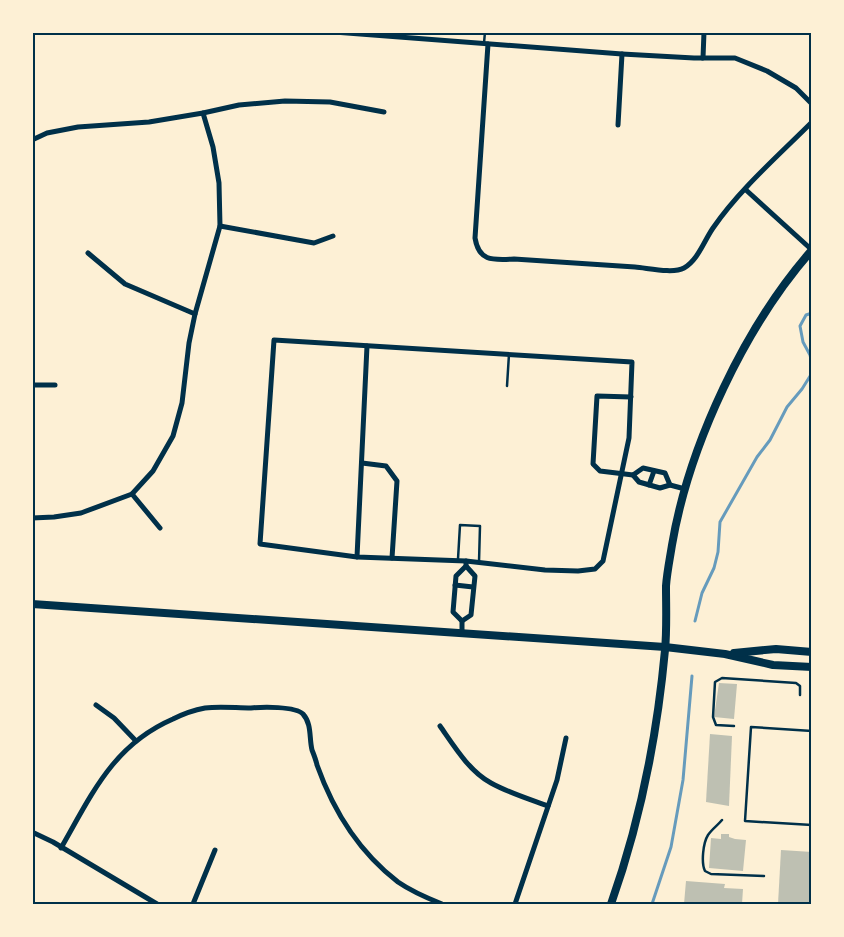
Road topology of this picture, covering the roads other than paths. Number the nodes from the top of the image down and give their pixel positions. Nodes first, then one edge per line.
1 (334, 32) edge
2 (427, 32) edge
3 (485, 32) edge
4 (704, 32) edge
5 (407, 35) edge
6 (428, 39) junction
7 (486, 44) junction
8 (622, 54) junction
9 (703, 58) junction
10 (812, 104) edge
11 (384, 112) dead end
12 (203, 113) junction
13 (812, 122) edge
14 (618, 125) dead end
15 (32, 140) edge
16 (746, 190) junction
17 (220, 226) junction
18 (333, 236) dead end
19 (812, 250) edge
20 (88, 253) dead end
21 (195, 314) junction
22 (368, 346) junction
23 (509, 354) junction
24 (32, 385) edge
25 (56, 385) dead end
26 (507, 386) dead end
27 (631, 397) junction
28 (362, 463) junction
29 (654, 471) junction
30 (622, 474) junction
31 (633, 475) junction
32 (670, 484) junction
33 (649, 485) junction
34 (685, 489) junction
35 (132, 494) junction
36 (32, 518) edge
37 (160, 528) dead end
38 (357, 557) junction
39 (392, 558) junction
40 (458, 561) junction
41 (479, 562) junction
42 (466, 563) junction
43 (455, 585) junction
44 (473, 587) junction
45 (32, 604) edge
46 (462, 621) junction
47 (462, 634) junction
48 (665, 648) junction
49 (812, 652) edge
50 (725, 654) junction
51 (812, 667) edge
52 (800, 695) dead end
53 (96, 705) dead end
54 (440, 726) dead end
55 (734, 726) dead end
56 (812, 731) edge
57 (566, 738) dead end
58 (136, 741) junction
59 (548, 806) junction
60 (722, 820) dead end
61 (812, 825) edge
62 (32, 832) edge
63 (61, 848) junction
64 (215, 850) dead end
65 (764, 876) dead end
66 (157, 904) edge
67 (192, 904) edge
68 (442, 904) edge
69 (515, 904) edge
70 (611, 904) edge

1 - 5 street
2 - 6 lane
3 - 7 lane
4 - 9 street
5 - 6 street
6 - 7 street
7 - 8 street
7 - 16 street
8 - 9 street
8 - 14 street
9 - 10 street
11 - 12 street
12 - 15 street
12 - 17 street
13 - 16 street
16 - 19 street
17 - 18 street
17 - 21 street
19 - 34 main road
20 - 21 street
21 - 35 street
22 - 23 street
22 - 28 street
22 - 38 street
23 - 26 lane
23 - 27 street
24 - 25 street
27 - 30 street
27 - 30 street
28 - 38 street
28 - 39 street
29 - 31 street
29 - 32 street
29 - 33 street
30 - 31 street
30 - 41 street
31 - 33 street
32 - 33 street
32 - 34 street
34 - 48 main road
35 - 36 street
35 - 37 street
38 - 39 street
39 - 40 street
40 - 41 lane
40 - 42 street
41 - 42 street
42 - 43 street
42 - 44 street
43 - 44 street
43 - 46 street
44 - 46 street
45 - 47 main road
46 - 47 street
47 - 48 main road
48 - 50 main road
48 - 70 main road
49 - 50 main road
50 - 51 main road
52 - 55 lane
53 - 58 street
54 - 59 street
56 - 61 lane
57 - 59 street
58 - 63 street
58 - 68 street
59 - 69 street
60 - 65 lane
62 - 63 street
63 - 66 street
64 - 67 street

